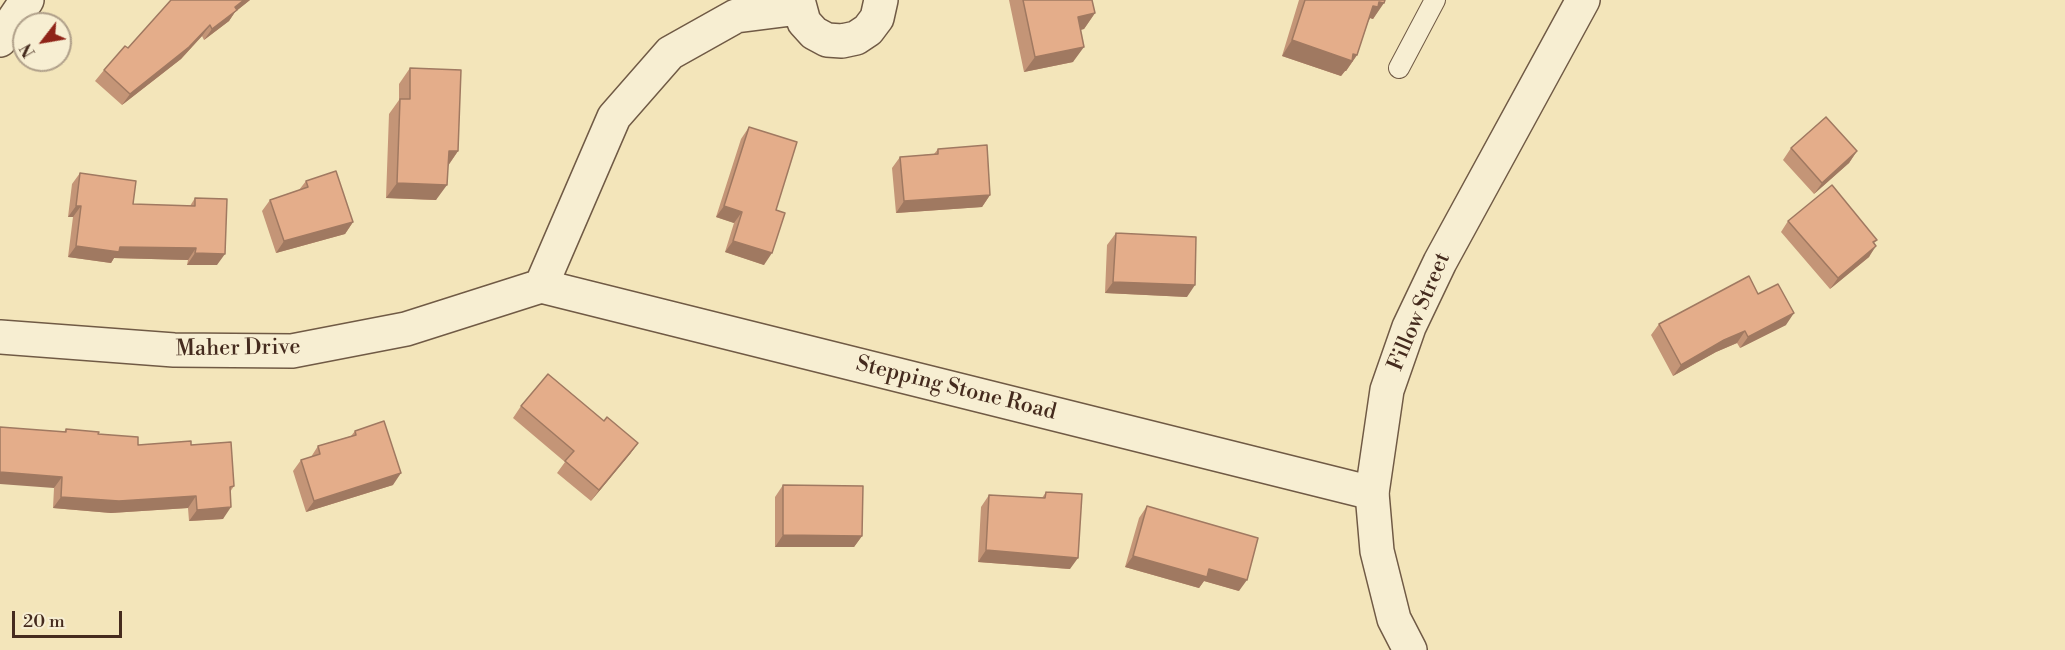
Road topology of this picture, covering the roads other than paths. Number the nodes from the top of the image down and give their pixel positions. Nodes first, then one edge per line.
1 (27, 0) edge
2 (881, 0) edge
3 (1436, 0) edge
4 (1583, 0) edge
5 (798, 4) edge
6 (0, 40) edge
7 (1399, 68) dead end
8 (541, 286) junction
9 (0, 337) edge
10 (1372, 493) junction
11 (1410, 650) edge

1 - 6 street
2 - 5 street
3 - 7 lane
4 - 10 street, Fillow Street
5 - 8 street
8 - 9 street, Maher Drive
8 - 10 street, Stepping Stone Road
10 - 11 street, Fillow Street

